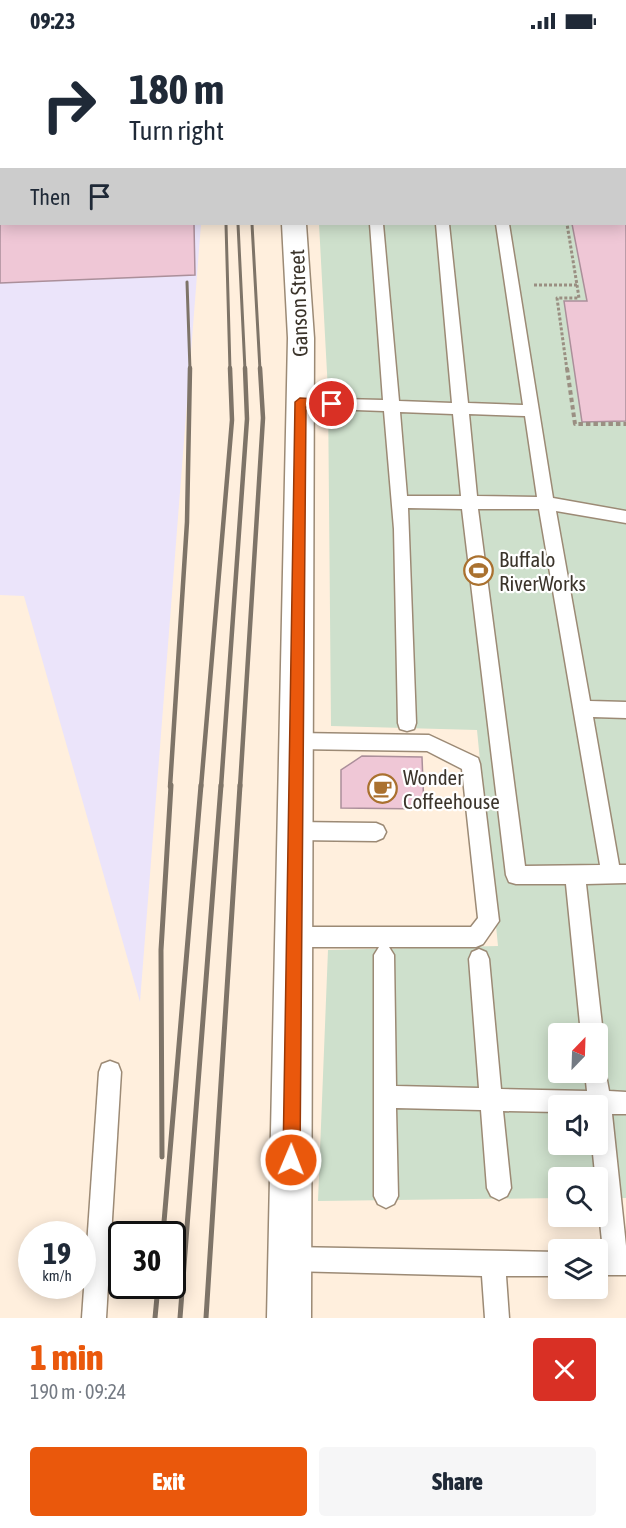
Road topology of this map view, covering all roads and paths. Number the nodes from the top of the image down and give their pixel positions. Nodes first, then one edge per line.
1 (294, 225) edge
2 (376, 225) edge
3 (443, 225) edge
4 (503, 225) edge
5 (567, 225) edge
6 (512, 285) junction
7 (577, 285) junction
8 (300, 402) junction
9 (392, 406) junction
10 (460, 409) junction
11 (532, 411) junction
12 (626, 424) edge
13 (399, 502) junction
14 (470, 504) junction
15 (546, 504) junction
16 (626, 518) edge
17 (582, 709) junction
18 (626, 710) edge
19 (407, 723) dead end
20 (297, 741) junction
21 (295, 831) junction
22 (376, 832) dead end
23 (618, 874) edge
24 (575, 875) junction
25 (294, 937) junction
26 (384, 956) dead end
27 (479, 959) dead end
28 (591, 1023) edge
29 (110, 1072) dead end
30 (385, 1097) junction
31 (491, 1100) junction
32 (548, 1102) edge
33 (608, 1103) edge
34 (626, 1103) edge
35 (604, 1155) edge
36 (499, 1188) dead end
37 (386, 1196) dead end
38 (290, 1259) junction
39 (613, 1263) edge
40 (493, 1264) junction
41 (548, 1264) edge
42 (94, 1318) edge
43 (289, 1318) edge
44 (497, 1318) edge

1 - 8 street, Ganson Street
2 - 9 lane
3 - 10 lane
4 - 6 lane
5 - 7 path
6 - 7 path
6 - 11 lane
7 - 12 path
8 - 9 lane
8 - 20 street, Ganson Street
9 - 10 lane
9 - 13 lane
10 - 11 lane
10 - 14 lane
11 - 15 lane
13 - 14 lane
13 - 19 lane
14 - 15 lane
14 - 24 lane
15 - 16 lane
15 - 17 lane
17 - 18 lane
17 - 23 lane
20 - 21 street, Ganson Street
20 - 25 lane
21 - 22 lane
21 - 25 street, Ganson Street
23 - 24 lane
24 - 28 lane
25 - 38 street, Ganson Street
26 - 30 lane
27 - 31 lane
29 - 42 lane
30 - 31 lane
30 - 37 lane
31 - 32 lane
31 - 36 lane
33 - 34 lane
35 - 39 lane
38 - 40 lane
38 - 43 street, Ganson Street
40 - 41 lane
40 - 44 lane

